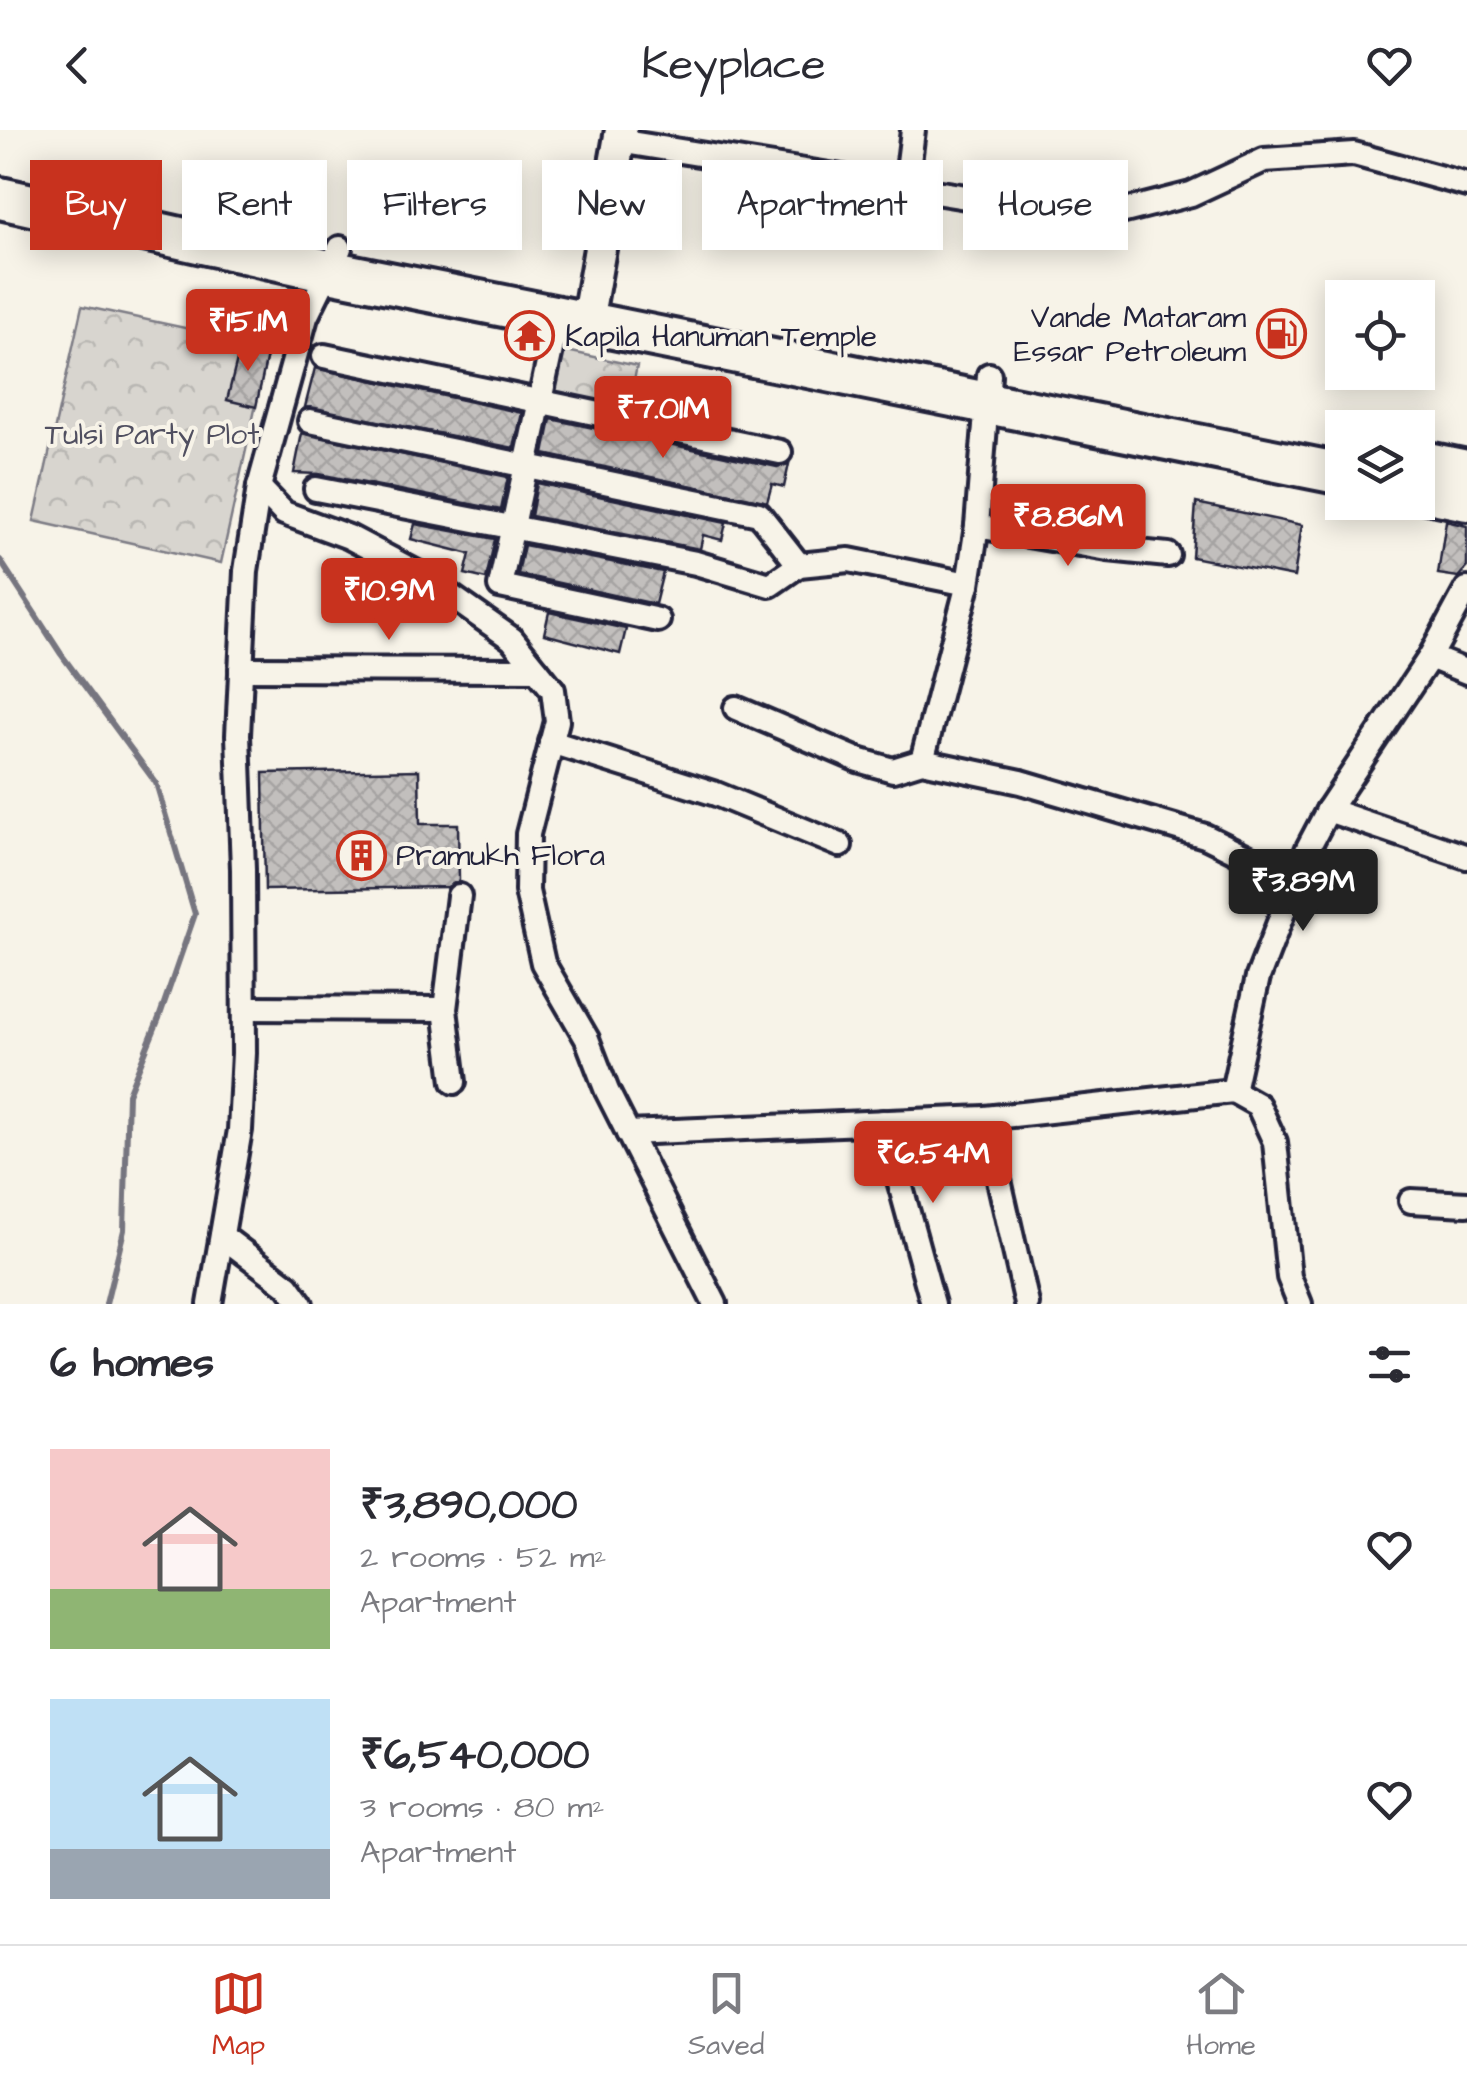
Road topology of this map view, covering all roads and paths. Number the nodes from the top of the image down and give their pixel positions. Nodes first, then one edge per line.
1 (913, 130) edge
2 (620, 136) edge
3 (752, 160) edge
4 (909, 160) edge
5 (0, 180) edge
6 (1467, 184) edge
7 (943, 194) edge
8 (0, 198) edge
9 (334, 259) junction
10 (580, 312) junction
11 (324, 356) dead end
12 (988, 388) junction
13 (541, 402) junction
14 (310, 421) dead end
15 (1325, 443) edge
16 (780, 452) dead end
17 (1435, 464) edge
18 (526, 466) junction
19 (1325, 470) edge
20 (1467, 471) edge
21 (259, 487) junction
22 (316, 489) dead end
23 (1435, 493) edge
24 (1467, 500) edge
25 (977, 526) junction
26 (512, 528) junction
27 (1168, 555) dead end
28 (798, 565) junction
29 (968, 584) junction
30 (1467, 589) edge
31 (658, 620) dead end
32 (1430, 656) junction
33 (241, 669) junction
34 (537, 670) junction
35 (1467, 672) edge
36 (736, 708) dead end
37 (550, 742) junction
38 (922, 760) junction
39 (1328, 810) junction
40 (840, 845) dead end
41 (1467, 857) edge
42 (1296, 881) junction
43 (458, 896) dead end
44 (244, 1008) junction
45 (445, 1009) junction
46 (454, 1082) dead end
47 (1232, 1091) junction
48 (985, 1118) junction
49 (882, 1122) junction
50 (628, 1133) junction
51 (1411, 1201) dead end
52 (1467, 1204) edge
53 (222, 1236) junction
54 (210, 1304) edge
55 (301, 1304) edge
56 (715, 1304) edge
57 (932, 1304) edge
58 (1027, 1304) edge
59 (1300, 1304) edge

1 - 4 street
2 - 3 street
2 - 10 street
5 - 9 highway
6 - 7 street
8 - 9 highway
9 - 10 highway
9 - 21 street
10 - 12 highway
10 - 13 street
11 - 13 street
12 - 15 highway
12 - 19 highway
12 - 25 street
13 - 16 street
13 - 18 street
14 - 18 street
17 - 20 highway
18 - 26 street
18 - 28 street
21 - 33 street
21 - 34 street
22 - 26 street
23 - 24 highway
25 - 27 street
25 - 29 street
26 - 28 street
26 - 31 street
28 - 29 street
29 - 38 street
30 - 32 street
32 - 35 street
32 - 39 street
33 - 34 street
33 - 44 street
34 - 37 street
36 - 38 street
37 - 40 street
37 - 50 street
38 - 42 street
39 - 41 street
39 - 42 street
42 - 47 street
43 - 45 street
44 - 45 street
44 - 53 street
45 - 46 street
47 - 48 street
47 - 59 street
48 - 49 street
48 - 58 street
49 - 50 street
49 - 57 street
50 - 56 street
51 - 52 street
53 - 54 street
53 - 55 street

